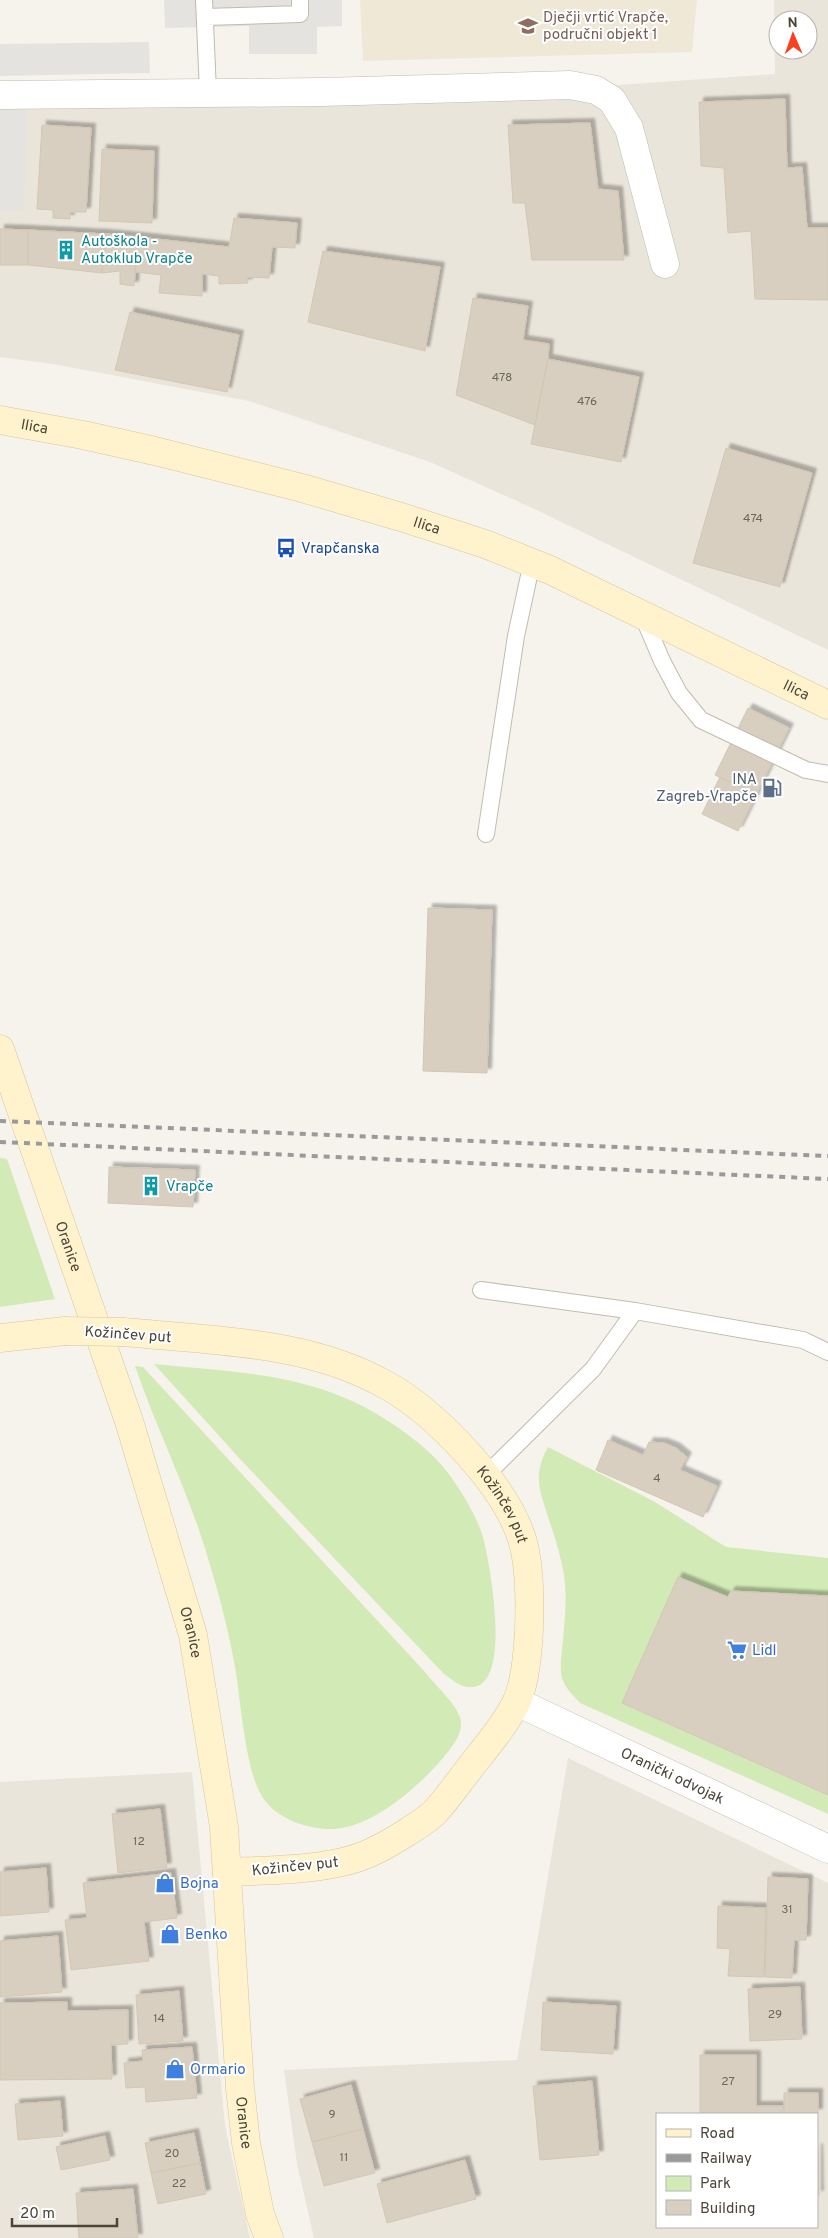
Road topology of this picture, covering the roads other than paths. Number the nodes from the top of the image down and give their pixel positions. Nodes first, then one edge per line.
1 (204, 0) edge
2 (300, 0) edge
3 (205, 17) junction
4 (208, 92) junction
5 (0, 95) edge
6 (665, 264) dead end
7 (2, 421) edge
8 (532, 562) junction
9 (642, 614) junction
10 (828, 705) edge
11 (828, 774) edge
12 (486, 834) dead end
13 (0, 1049) edge
14 (481, 1290) dead end
15 (635, 1312) junction
16 (0, 1338) edge
17 (828, 1352) edge
18 (485, 1476) junction
19 (517, 1702) junction
20 (828, 1849) edge
21 (227, 1872) junction
22 (268, 2238) edge

1 - 3 lane
2 - 3 lane
3 - 4 lane
4 - 5 street
4 - 6 street
7 - 8 main road, Ilica
8 - 9 main road, Ilica
8 - 12 lane
9 - 10 main road, Ilica
9 - 11 lane
13 - 21 main road, Oranice
14 - 15 lane
15 - 17 lane
15 - 18 lane
16 - 18 main road, Kožinčev put, bridge
18 - 19 main road, Kožinčev put
19 - 20 street, Oranički odvojak
19 - 21 main road, Kožinčev put
21 - 22 main road, Oranice

